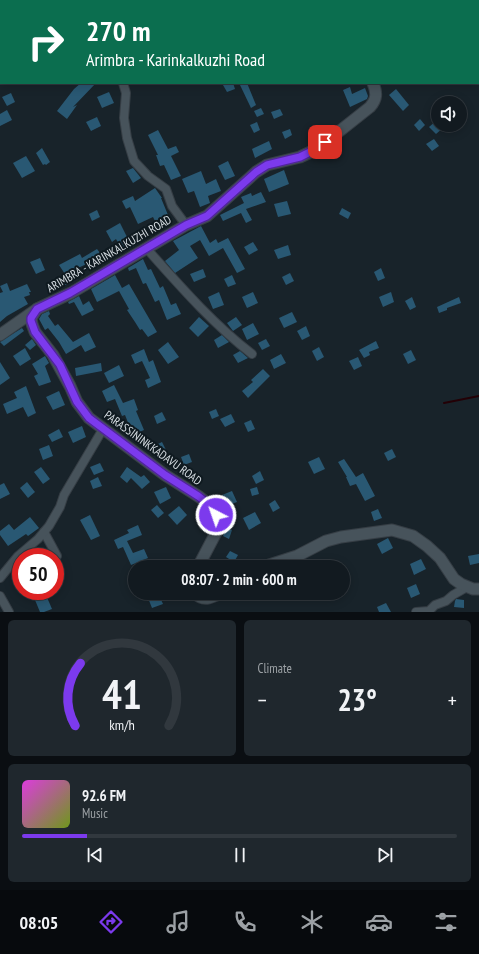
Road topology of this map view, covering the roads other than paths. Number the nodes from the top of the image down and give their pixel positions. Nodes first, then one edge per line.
1 (122, 84) edge
2 (373, 84) edge
3 (186, 225) junction
4 (147, 249) junction
5 (37, 309) junction
6 (0, 335) edge
7 (252, 354) dead end
8 (103, 429) junction
9 (44, 532) junction
10 (53, 548) edge
11 (202, 560) edge
12 (285, 560) edge
13 (0, 578) edge
14 (467, 587) junction
15 (479, 589) edge
16 (0, 596) edge
17 (9, 612) edge
18 (416, 612) edge

1 - 3 street
2 - 3 main road, ARIMBRA - KARINKALKUZHI ROAD
3 - 4 main road, ARIMBRA - KARINKALKUZHI ROAD
4 - 5 main road, ARIMBRA - KARINKALKUZHI ROAD
4 - 7 street
5 - 6 main road, ARIMBRA - KARINKALKUZHI ROAD
5 - 8 main road, PARASSININKKADAVU ROAD
8 - 9 street
8 - 11 main road, PARASSININKKADAVU ROAD
9 - 10 street
9 - 13 street
12 - 14 main road
14 - 15 main road
14 - 18 street
16 - 17 street

